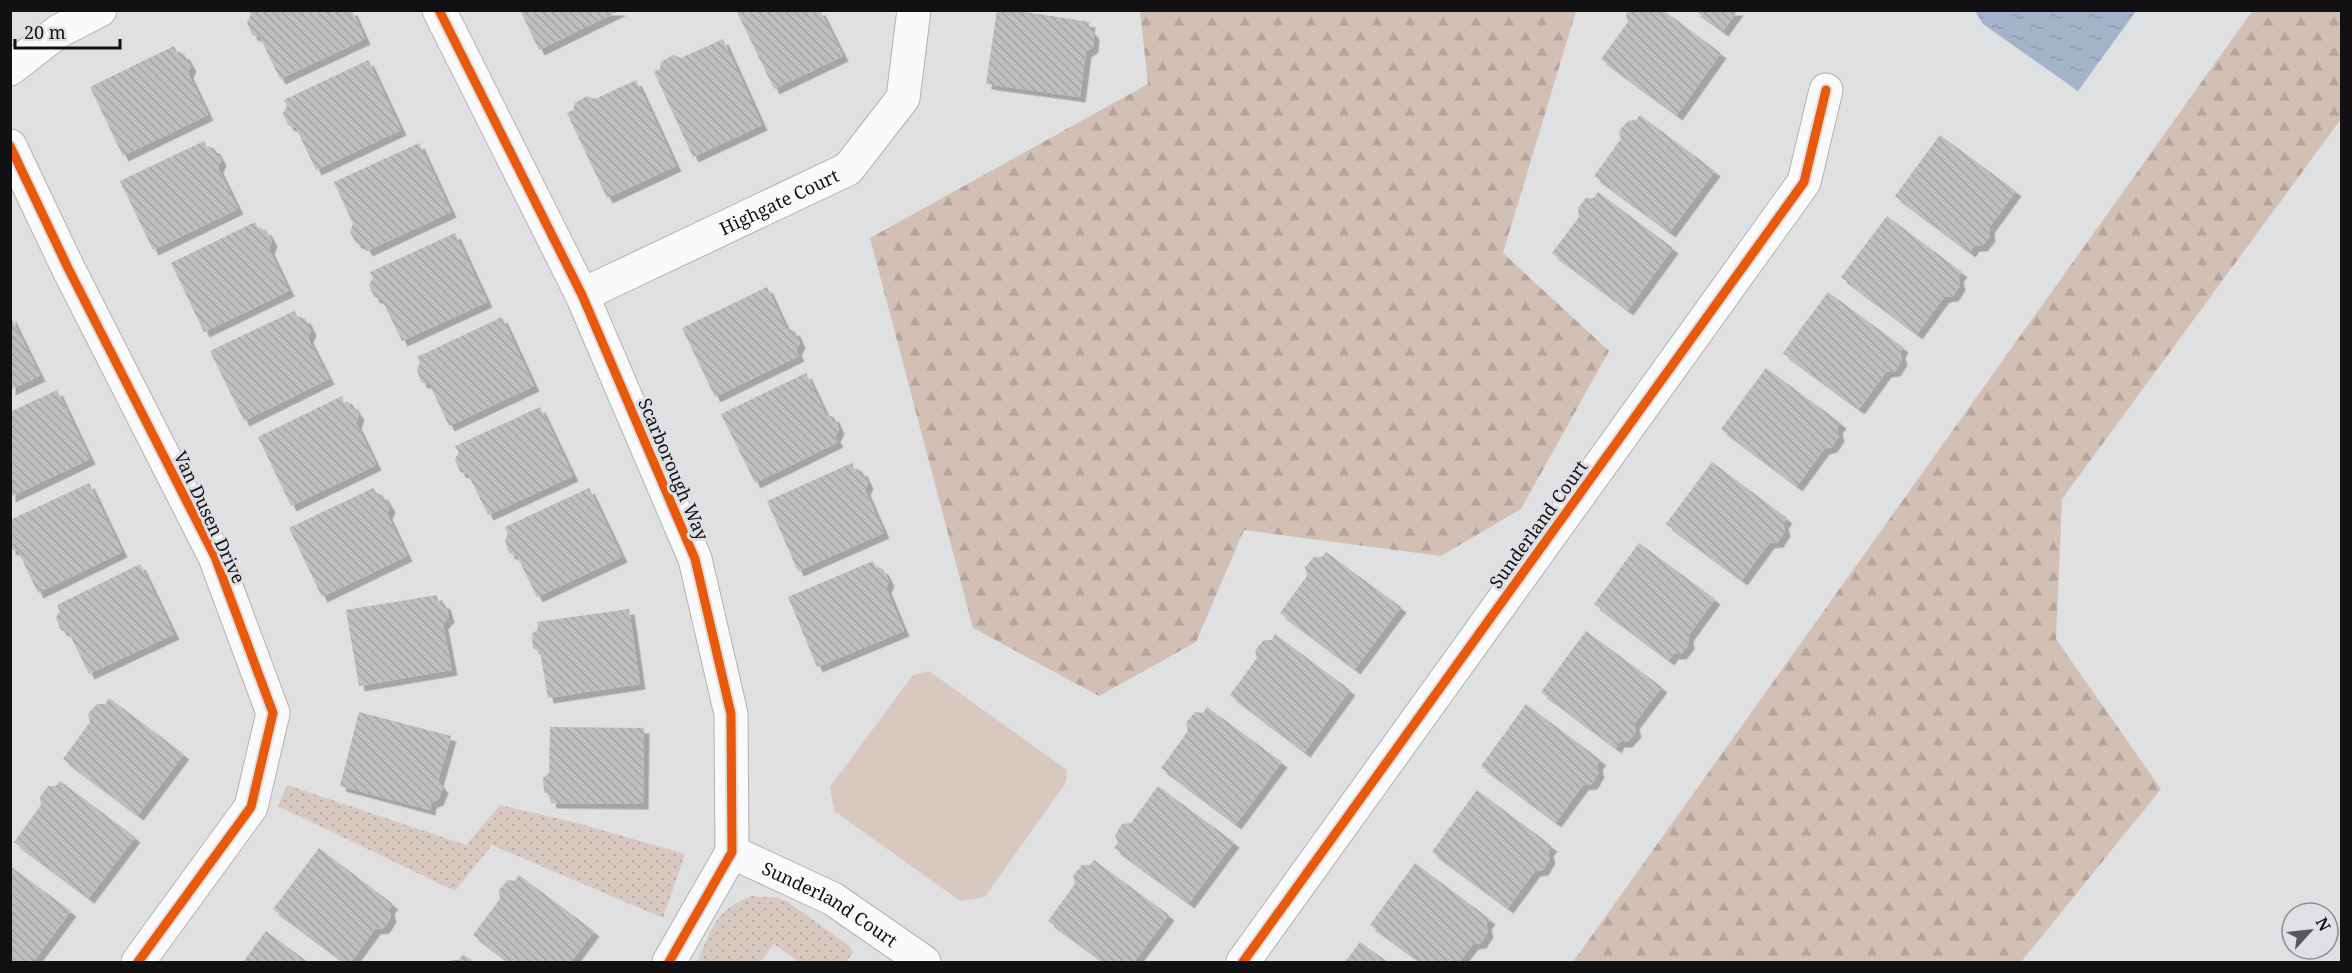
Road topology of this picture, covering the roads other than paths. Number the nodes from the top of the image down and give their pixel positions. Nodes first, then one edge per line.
1 (100, 10) edge
2 (439, 10) edge
3 (914, 10) edge
4 (10, 69) edge
5 (1826, 90) dead end
6 (10, 146) edge
7 (582, 295) junction
8 (732, 852) junction
9 (138, 963) edge
10 (669, 963) edge
11 (924, 963) edge
12 (1243, 963) edge

1 - 4 street
2 - 7 street, Scarborough Way
3 - 7 street, Highgate Court
5 - 12 street, Sunderland Court
6 - 9 street, Van Dusen Drive
7 - 8 street, Scarborough Way
8 - 10 street, Scarborough Way
8 - 11 street, Sunderland Court

